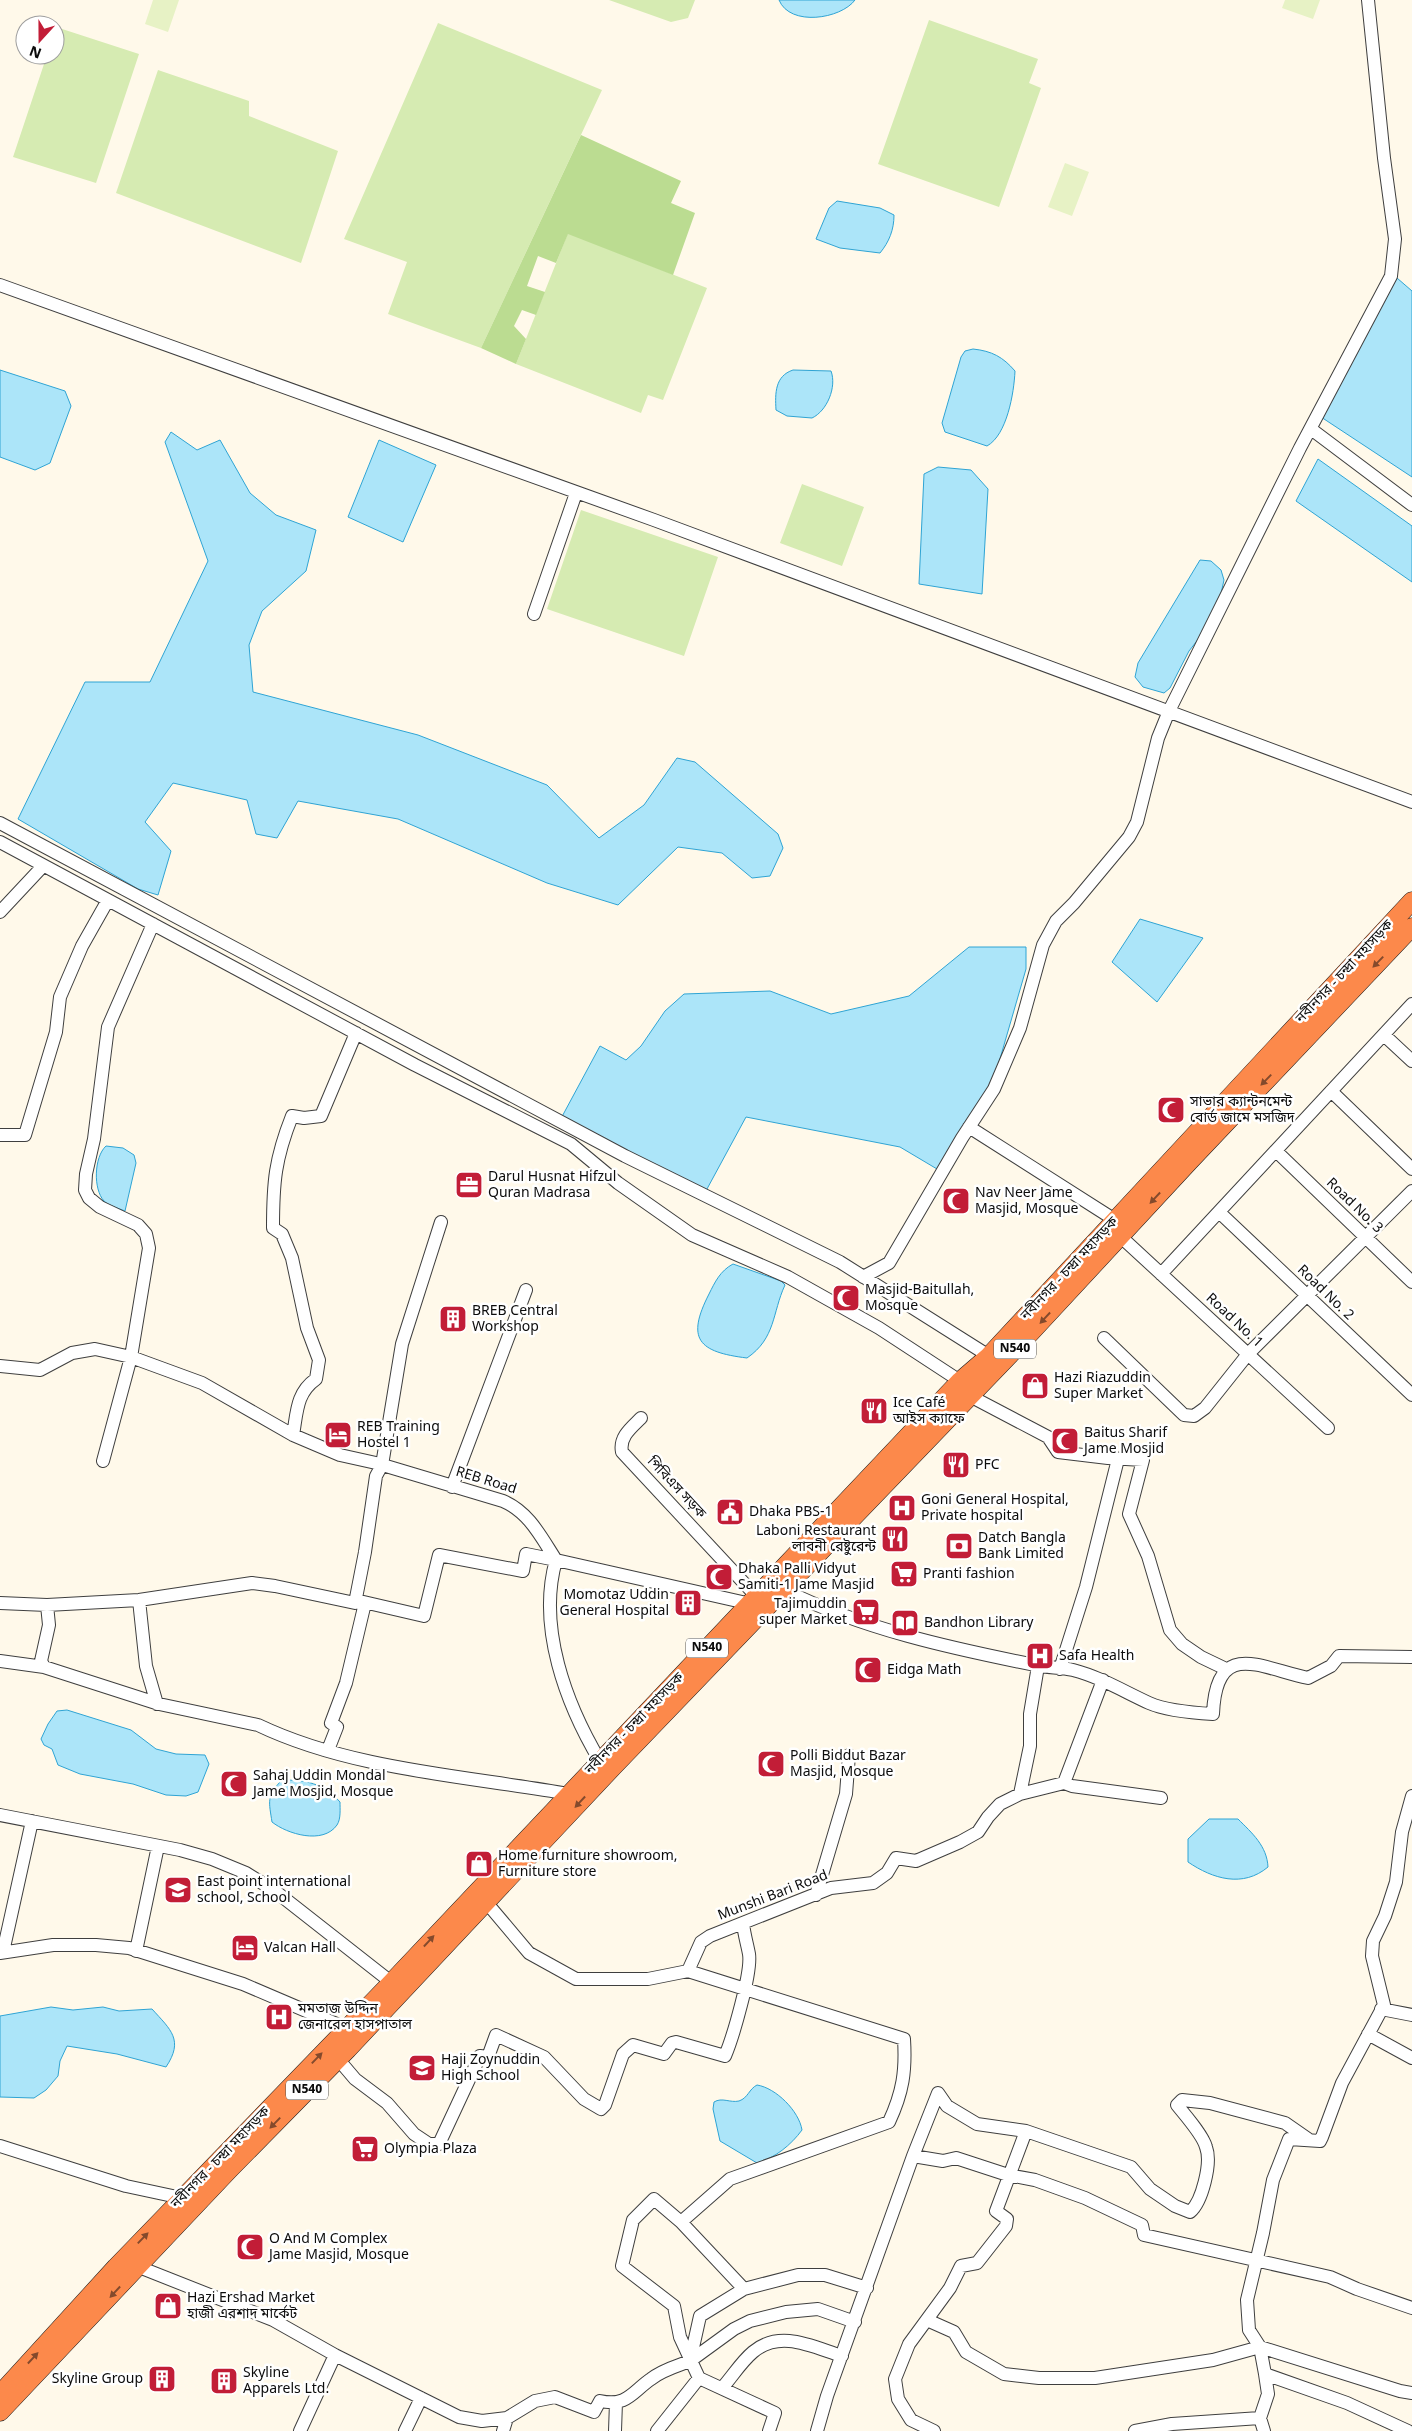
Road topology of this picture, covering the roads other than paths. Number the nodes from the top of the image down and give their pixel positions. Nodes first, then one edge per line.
1 (1368, 0) edge
2 (0, 285) edge
3 (1310, 429) junction
4 (576, 493) junction
5 (1412, 505) edge
6 (534, 614) dead end
7 (1169, 711) junction
8 (1412, 802) edge
9 (0, 823) edge
10 (0, 842) edge
11 (43, 866) junction
12 (108, 900) junction
13 (1412, 901) edge
14 (0, 912) edge
15 (153, 924) junction
16 (1412, 927) edge
17 (1412, 1004) edge
18 (356, 1033) junction
19 (1384, 1035) junction
20 (1412, 1061) edge
21 (1331, 1091) junction
22 (969, 1127) junction
23 (0, 1135) edge
24 (1276, 1150) junction
25 (1412, 1169) edge
26 (1412, 1191) edge
27 (1219, 1212) junction
28 (441, 1222) dead end
29 (1118, 1228) junction
30 (1366, 1238) junction
31 (1161, 1274) junction
32 (863, 1277) junction
33 (1412, 1282) edge
34 (526, 1290) dead end
35 (1307, 1296) junction
36 (1104, 1338) dead end
37 (1248, 1354) junction
38 (989, 1356) junction
39 (131, 1357) junction
40 (0, 1366) edge
41 (965, 1388) junction
42 (1412, 1395) edge
43 (641, 1418) dead end
44 (1328, 1428) dead end
45 (293, 1435) junction
46 (1118, 1459) junction
47 (102, 1461) dead end
48 (382, 1465) junction
49 (452, 1486) junction
50 (556, 1560) junction
51 (784, 1590) junction
52 (139, 1600) junction
53 (754, 1601) junction
54 (360, 1602) junction
55 (0, 1603) edge
56 (47, 1605) junction
57 (1412, 1657) edge
58 (0, 1661) edge
59 (1038, 1666) junction
60 (44, 1667) junction
61 (1060, 1668) junction
62 (1226, 1669) junction
63 (1103, 1680) junction
64 (157, 1704) junction
65 (328, 1750) junction
66 (849, 1755) dead end
67 (600, 1761) junction
68 (1064, 1783) junction
69 (569, 1794) junction
70 (1020, 1794) junction
71 (1412, 1796) edge
72 (1162, 1798) dead end
73 (0, 1815) edge
74 (32, 1821) junction
75 (158, 1846) junction
76 (816, 1895) junction
77 (486, 1902) junction
78 (743, 1923) junction
79 (136, 1951) junction
80 (2, 1952) edge
81 (688, 1971) junction
82 (391, 1982) junction
83 (744, 1988) junction
84 (1381, 2010) junction
85 (1412, 2015) edge
86 (346, 2028) junction
87 (1368, 2034) junction
88 (1412, 2058) edge
89 (338, 2059) junction
90 (1026, 2131) junction
91 (1308, 2139) junction
92 (0, 2146) edge
93 (913, 2156) junction
94 (224, 2165) junction
95 (1008, 2175) junction
96 (182, 2198) junction
97 (681, 2222) junction
98 (1256, 2260) junction
99 (139, 2267) junction
100 (744, 2288) junction
101 (867, 2288) junction
102 (1412, 2308) edge
103 (927, 2320) junction
104 (855, 2322) junction
105 (1260, 2347) junction
106 (335, 2355) junction
107 (842, 2356) junction
108 (690, 2361) junction
109 (1265, 2374) junction
110 (699, 2378) junction
111 (722, 2388) junction
112 (1412, 2393) edge
113 (0, 2394) edge
114 (421, 2398) junction
115 (616, 2402) junction
116 (0, 2412) edge
117 (507, 2418) junction
118 (1260, 2418) junction
119 (1190, 2427) edge
120 (300, 2431) edge
121 (406, 2431) edge
122 (503, 2431) edge
123 (615, 2431) edge
124 (657, 2431) edge
125 (769, 2431) edge
126 (817, 2431) edge
127 (934, 2431) edge
128 (1135, 2431) edge
129 (1264, 2431) edge
130 (1408, 2431) edge

1 - 3 street
2 - 4 street
3 - 5 street
3 - 7 street
4 - 6 street
4 - 7 street
7 - 8 street
7 - 22 street
9 - 32 street
10 - 11 street
11 - 12 street
11 - 14 street
12 - 15 street
12 - 23 street
13 - 29 highway, নবীনগর - চন্দ্রা মহাসড়ক / N540
15 - 18 street
15 - 39 street
16 -> 29 highway, নবীনগর - চন্দ্রা মহাসড়ক / N540
17 - 19 street
18 - 41 street
18 - 45 street
19 - 20 street
19 - 21 street
21 - 24 street
21 - 25 street
22 - 29 street, Road No. 1
22 - 32 street
24 - 27 street
24 - 30 street, Road No. 3
26 - 30 street
27 - 31 street
27 - 35 street, Road No. 2
28 - 48 street
29 - 31 street, Road No. 1
29 - 38 highway, নবীনগর - চন্দ্রা মহাসড়ক / N540
29 -> 41 highway, নবীনগর - চন্দ্রা মহাসড়ক / N540
30 - 33 street, Road No. 3
30 - 35 street
31 - 37 street, Road No. 1
32 - 38 street
34 - 49 street
35 - 37 street
35 - 42 street, Road No. 2
36 - 37 street
37 - 44 street, Road No. 1
38 - 41 highway, নবীনগর - চন্দ্রা মহাসড়ক / N540
39 - 40 street, REB Road
39 - 45 street, REB Road
39 - 47 street
41 - 46 street
41 - 51 highway, নবীনগর - চন্দ্রা মহাসড়ক / N540
41 - 53 highway, নবীনগর - চন্দ্রা মহাসড়ক / N540
43 - 53 street, পিবিএস সড়ক
45 - 48 street, REB Road
46 - 61 street
46 - 62 street
48 - 49 street, REB Road
48 - 54 street
49 - 50 street, REB Road
50 - 53 street
50 - 54 street
50 - 67 street
51 - 59 street
51 -> 77 highway, নবীনগর - চন্দ্রা মহাসড়ক / N540
52 - 54 street
52 - 56 street
52 - 64 street
53 - 67 highway, নবীনগর - চন্দ্রা মহাসড়ক / N540
54 - 65 street
55 - 56 street
56 - 60 street
57 - 62 street
58 - 60 street
59 - 61 street
59 - 70 street
60 - 64 street
61 - 63 street
62 - 63 street
63 - 68 street
64 - 65 street
65 - 69 street
66 - 76 street
67 - 69 highway, নবীনগর - চন্দ্রা মহাসড়ক / N540
68 - 70 street
68 - 72 street
82 -> 69 highway, নবীনগর - চন্দ্রা মহাসড়ক / N540
70 - 76 street, Munshi Bari Road
71 - 84 street
73 - 74 street
74 - 75 street
74 - 80 street
75 - 79 street
75 - 82 street
76 - 78 street, Munshi Bari Road
77 - 81 street
77 - 89 highway, নবীনগর - চন্দ্রা মহাসড়ক / N540
78 - 81 street, Munshi Bari Road
78 - 83 street
79 - 80 street
79 - 86 street
81 - 83 street
82 - 86 highway, নবীনগর - চন্দ্রা মহাসড়ক / N540
83 - 89 street
83 - 97 street
84 - 85 street
84 - 87 street
94 -> 86 highway, নবীনগর - চন্দ্রা মহাসড়ক / N540
87 - 88 street
87 - 91 street
89 -> 94 highway, নবীনগর - চন্দ্রা মহাসড়ক / N540
90 - 91 street
90 - 93 street
90 - 95 street
91 - 98 street
92 - 96 street
93 - 95 street
93 - 101 street
94 - 96 highway, নবীনগর - চন্দ্রা মহাসড়ক / N540
94 - 99 highway, নবীনগর - চন্দ্রা মহাসড়ক / N540
95 - 98 street
95 - 103 street
113 -> 96 highway, নবীনগর - চন্দ্রা মহাসড়ক / N540
97 - 100 street
97 - 108 street
98 - 102 street
98 - 105 street
99 - 106 street
99 -> 116 highway, নবীনগর - চন্দ্রা মহাসড়ক / N540
100 - 101 street
100 - 108 street
101 - 104 street
103 - 105 street
103 - 127 street
104 - 107 street
104 - 108 street
105 - 109 street
105 - 112 street
106 - 114 street
106 - 120 street
107 - 111 street
107 - 126 street
108 - 110 street
108 - 115 street
109 - 118 street
109 - 130 street
110 - 111 street
110 - 124 street
111 - 125 street
114 - 117 street
114 - 121 street
115 - 117 street
115 - 123 street
117 - 122 street
118 - 119 street
118 - 129 street
119 - 128 street

